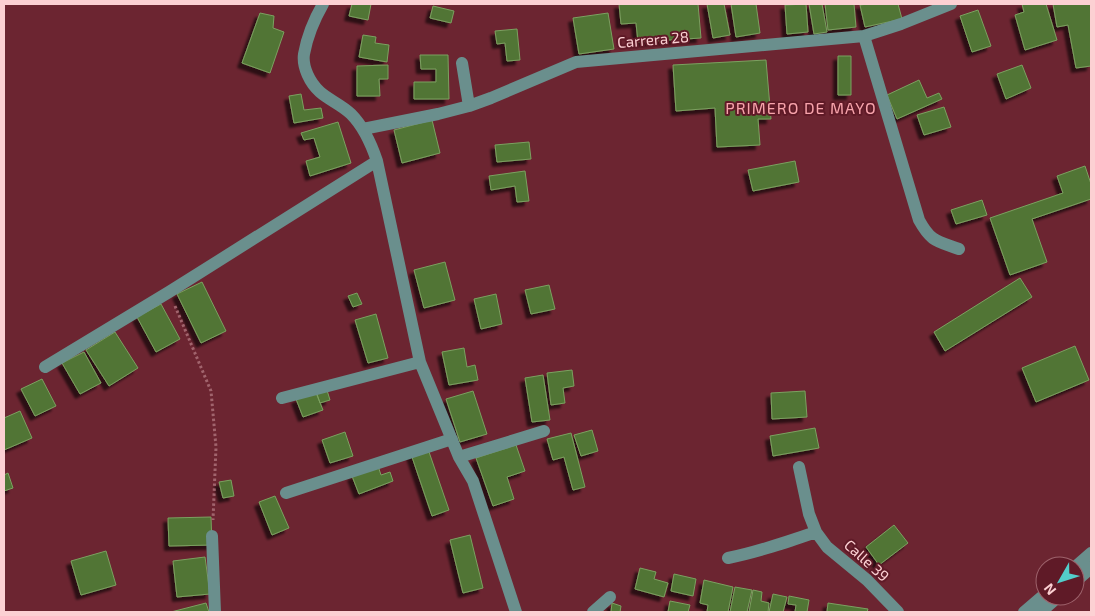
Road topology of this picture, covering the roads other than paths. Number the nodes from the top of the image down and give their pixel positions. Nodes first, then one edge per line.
1 (323, 4) edge
2 (951, 4) edge
3 (864, 36) junction
4 (462, 63) dead end
5 (469, 106) junction
6 (363, 129) junction
7 (377, 161) junction
8 (959, 249) dead end
9 (420, 362) junction
10 (45, 366) dead end
11 (282, 398) dead end
12 (544, 431) dead end
13 (452, 439) junction
14 (459, 457) junction
15 (799, 466) dead end
16 (286, 493) dead end
17 (816, 532) junction
18 (212, 536) road end
19 (728, 558) dead end
20 (610, 597) dead end
21 (1035, 603) edge
22 (215, 612) edge
23 (516, 612) edge
24 (593, 612) edge
25 (898, 612) edge
26 (1024, 612) edge

1 - 6 street
2 - 3 street, Carrera 28
3 - 5 street, Carrera 28
3 - 8 street
4 - 5 street
5 - 6 street, Carrera 28
6 - 7 street
7 - 9 street
7 - 10 street
9 - 11 street
9 - 13 street
12 - 14 street
13 - 14 street
13 - 16 street
14 - 23 street
15 - 17 street
17 - 19 street
17 - 25 street, Calle 39
18 - 22 street
20 - 24 street
21 - 26 street

